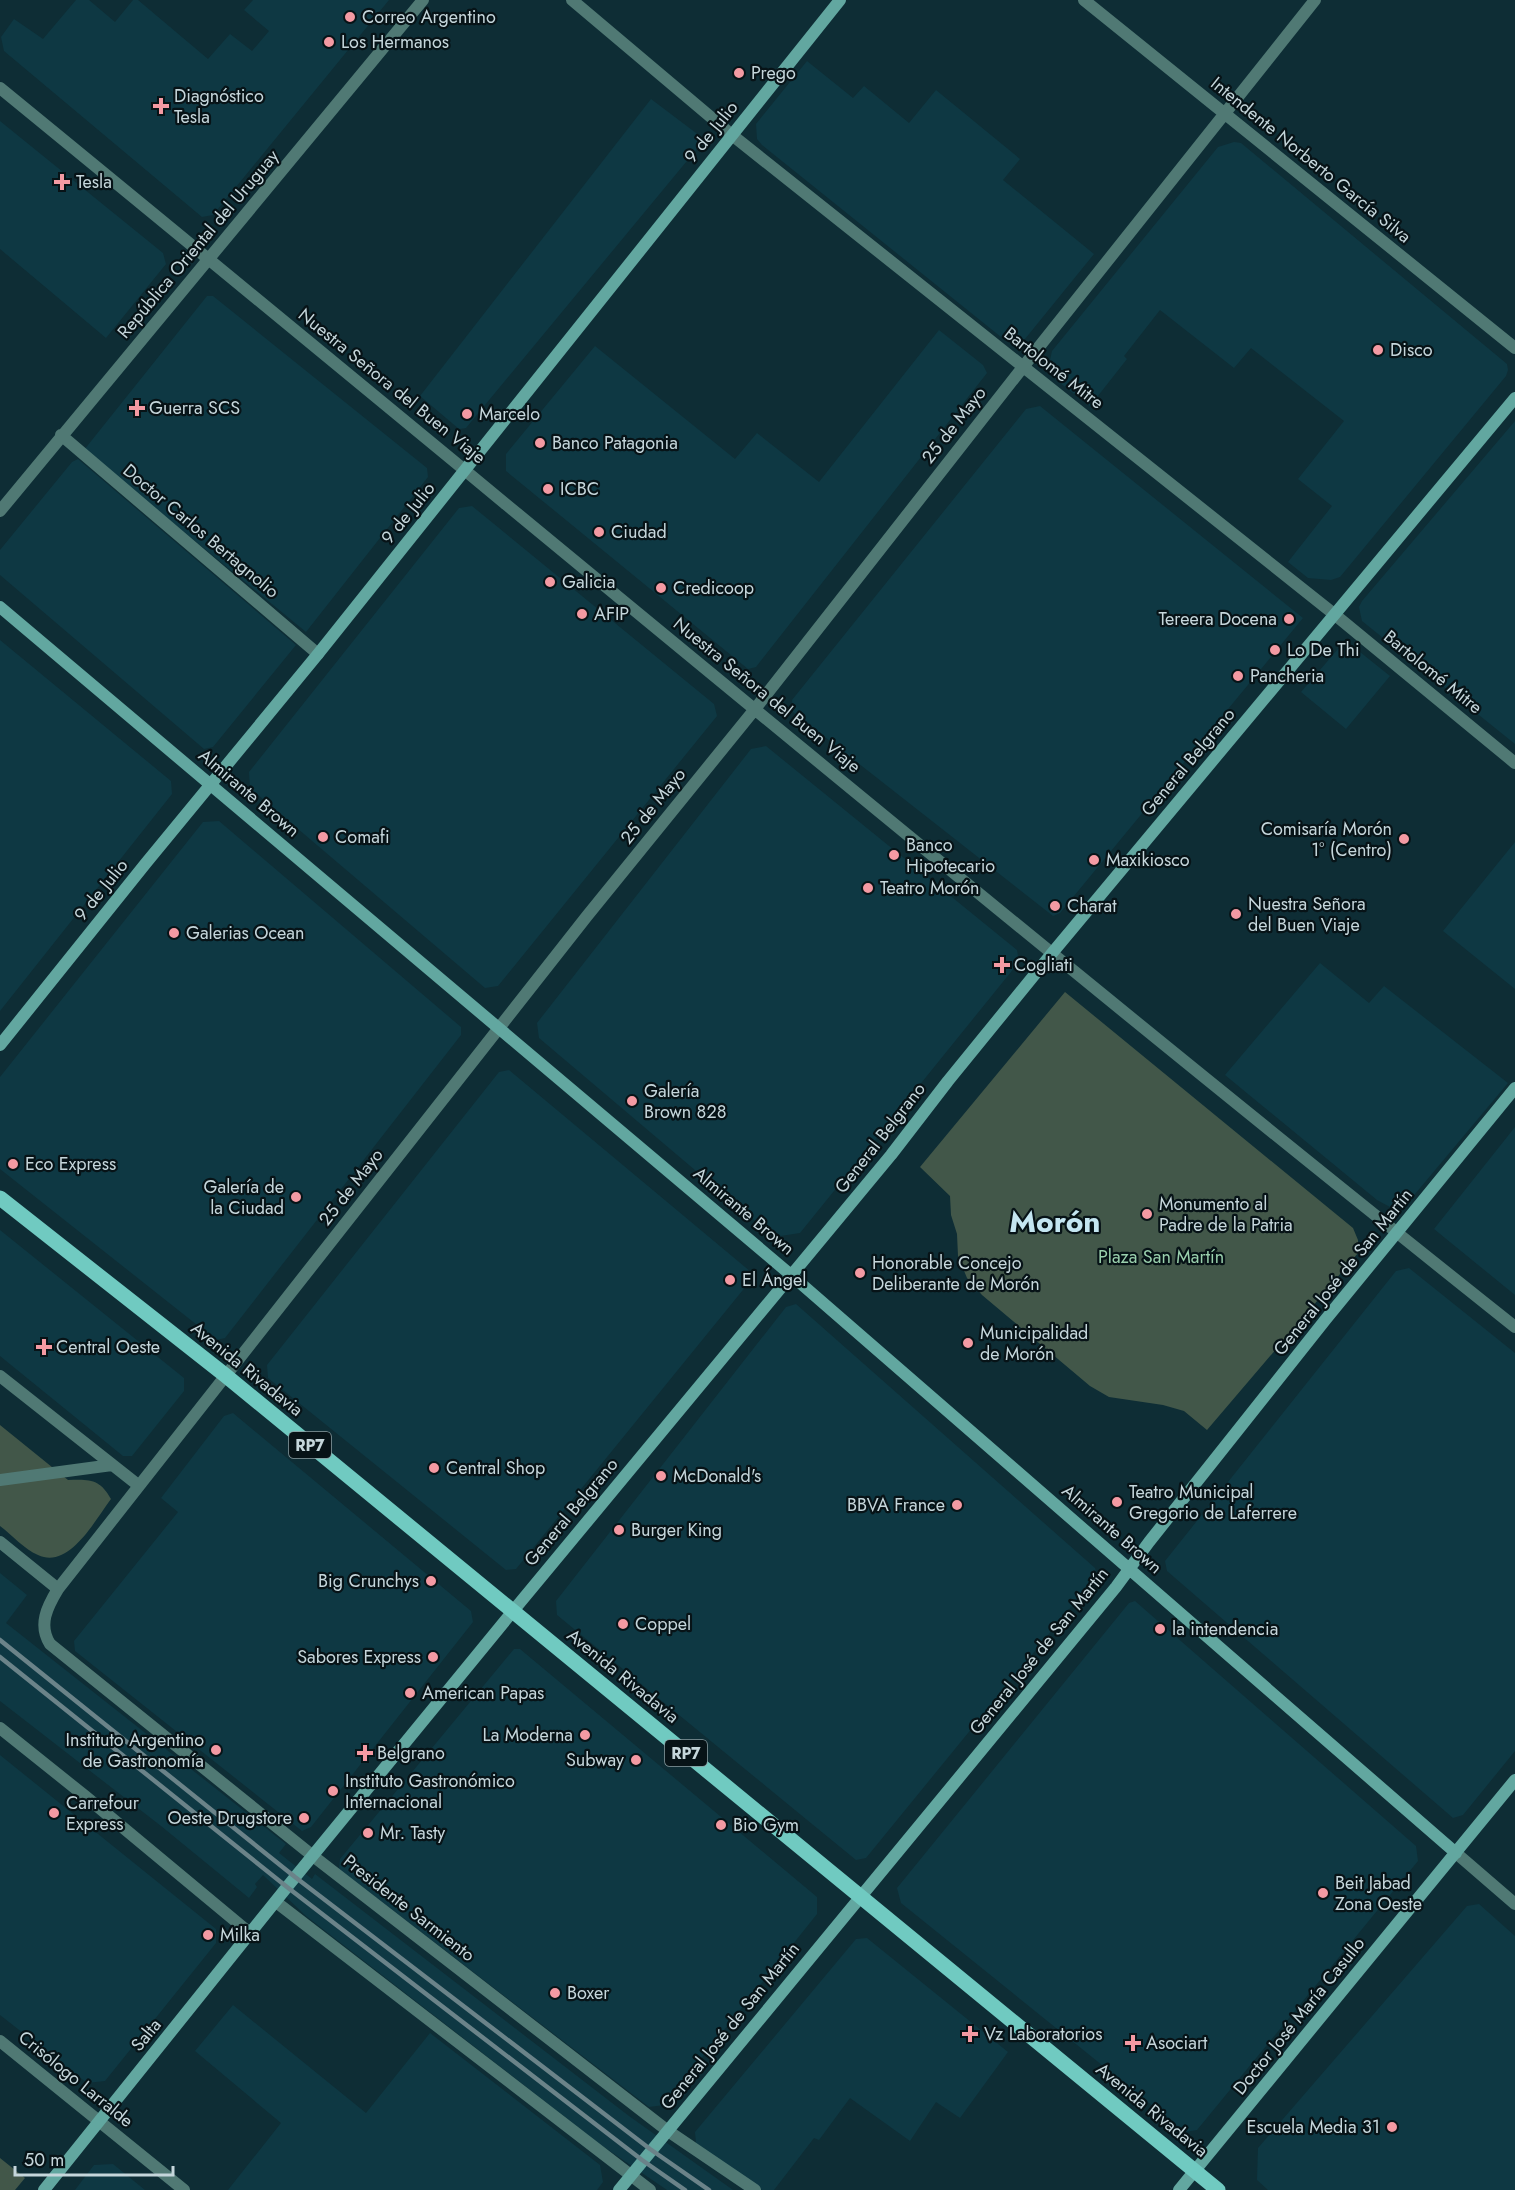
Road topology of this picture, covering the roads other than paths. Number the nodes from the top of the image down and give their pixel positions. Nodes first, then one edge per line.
1 (423, 0) edge
2 (572, 0) edge
3 (840, 0) edge
4 (1084, 0) edge
5 (1315, 0) edge
6 (0, 87) edge
7 (1225, 113) junction
8 (732, 135) junction
9 (209, 259) junction
10 (1515, 348) edge
11 (1023, 367) junction
12 (1515, 398) edge
13 (61, 435) junction
14 (466, 470) junction
15 (0, 511) edge
16 (0, 607) edge
17 (1334, 614) junction
18 (318, 654) junction
19 (755, 709) junction
20 (1515, 763) edge
21 (210, 783) junction
22 (1053, 952) junction
23 (499, 1028) junction
24 (0, 1045) edge
25 (1515, 1088) edge
26 (0, 1198) edge
27 (1396, 1232) junction
28 (791, 1275) junction
29 (1515, 1327) edge
30 (225, 1375) junction
31 (0, 1376) edge
32 (111, 1465) junction
33 (0, 1480) edge
34 (138, 1485) junction
35 (0, 1542) edge
36 (1130, 1568) junction
37 (58, 1589) junction
38 (513, 1611) junction
39 (50, 1644) joint
40 (0, 1728) edge
41 (1515, 1780) edge
42 (1456, 1853) junction
43 (313, 1856) junction
44 (860, 1895) junction
45 (276, 1902) junction
46 (1515, 1904) edge
47 (251, 1934) junction
48 (0, 2041) edge
49 (101, 2121) junction
50 (668, 2131) junction
51 (1195, 2171) junction
52 (630, 2176) junction
53 (44, 2190) edge
54 (184, 2190) edge
55 (618, 2190) edge
56 (650, 2190) edge
57 (754, 2190) edge
58 (1179, 2190) edge
59 (1218, 2190) edge

1 - 9 street, República Oriental del Uruguay
2 - 8 street, Bartolomé Mitre
3 - 8 street, 9 de Julio
4 - 7 street, Intendente Norberto García Silva
5 - 7 street, 25 de Mayo
6 - 9 street, Nuestra Señora del Buen Viaje
7 - 10 street, Intendente Norberto García Silva
7 - 11 street, 25 de Mayo
8 - 11 street, Bartolomé Mitre
8 - 14 street, 9 de Julio
9 - 13 street, República Oriental del Uruguay
9 - 14 street, Nuestra Señora del Buen Viaje
11 - 17 street, Bartolomé Mitre
11 - 19 street, 25 de Mayo
12 - 17 street, General Belgrano
13 - 15 street, República Oriental del Uruguay
13 - 18 street, Doctor Carlos Bertagnolio
14 - 18 street, 9 de Julio
14 - 19 street, Nuestra Señora del Buen Viaje
16 - 21 street, Almirante Brown
17 - 20 street, Bartolomé Mitre
17 - 22 street, General Belgrano
18 - 21 street, 9 de Julio
19 - 22 street, Nuestra Señora del Buen Viaje
19 - 23 street, 25 de Mayo
21 - 23 street, Almirante Brown
21 - 24 street, 9 de Julio
22 - 27 street, Nuestra Señora del Buen Viaje
22 - 28 street, General Belgrano
23 - 28 street, Almirante Brown
23 - 30 street, 25 de Mayo
25 - 27 street, General José de San Martín
26 - 30 main road, Avenida Rivadavia / RP7
27 - 29 street, Nuestra Señora del Buen Viaje
27 - 36 street, General José de San Martín
28 - 36 street, Almirante Brown
28 - 38 street, General Belgrano
30 - 34 street, 25 de Mayo
30 - 38 main road, Avenida Rivadavia / RP7
31 - 32 street
32 - 33 street
32 - 34 street
34 - 37 street, 25 de Mayo
35 - 37 street
36 - 42 street, Almirante Brown
36 - 44 street, General José de San Martín
37 - 39 street, 25 de Mayo
38 - 43 street, General Belgrano
38 - 44 main road, Avenida Rivadavia / RP7
39 - 43 street, Presidente Sarmiento
40 - 47 street
41 - 42 street, Doctor José María Casullo
42 - 46 street
42 - 51 street, Doctor José María Casullo
43 - 45 street, General Belgrano
43 - 50 street, Presidente Sarmiento
44 - 50 street, General José de San Martín
44 - 51 main road, Avenida Rivadavia / RP7
45 - 47 street, Salta
45 - 52 street
47 - 49 street, Salta
48 - 49 street, Crisólogo Larralde
49 - 53 street, Salta
49 - 54 street, Crisólogo Larralde
50 - 52 street, General José de San Martín
50 - 57 street, Presidente Sarmiento
51 - 58 street, Doctor José María Casullo
51 - 59 main road, Avenida Rivadavia / RP7
52 - 55 street, General José de San Martín
52 - 56 street

